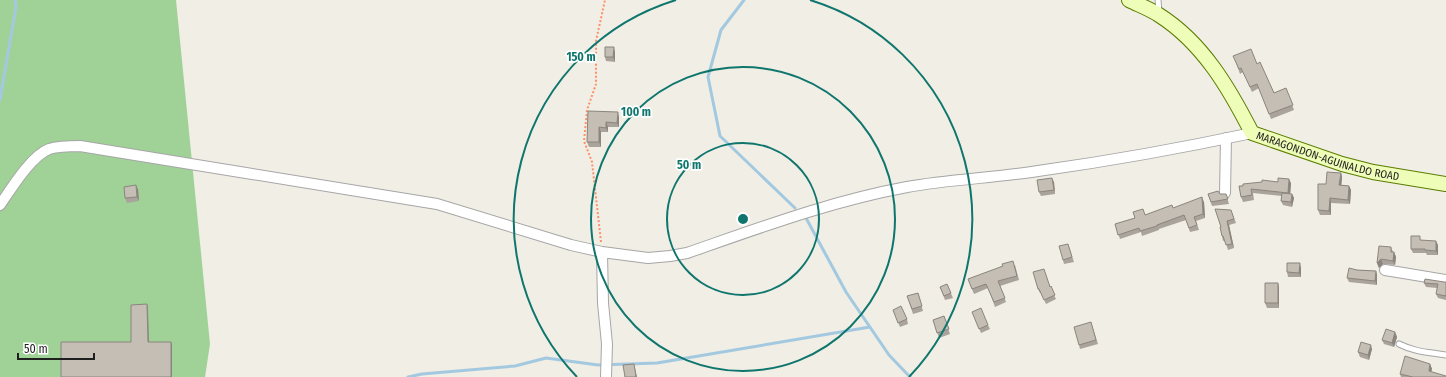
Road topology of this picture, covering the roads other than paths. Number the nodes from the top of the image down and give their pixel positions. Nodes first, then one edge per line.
1 (1129, 0) edge
2 (1158, 0) edge
3 (1159, 15) junction
4 (1252, 133) junction
5 (1226, 138) junction
6 (1446, 184) edge
7 (1225, 193) edge
8 (0, 205) edge
9 (602, 252) junction
10 (1385, 270) dead end
11 (1446, 280) edge
12 (1399, 344) dead end
13 (1446, 354) edge
14 (606, 377) edge

1 - 3 main road, MARAGONDON-AGUINALDO ROAD
2 - 3 lane
3 - 4 main road, MARAGONDON-AGUINALDO ROAD
4 - 5 street
4 - 6 main road, MARAGONDON-AGUINALDO ROAD
5 - 7 street
5 - 9 street
8 - 9 street
9 - 14 street
10 - 11 street
12 - 13 lane

